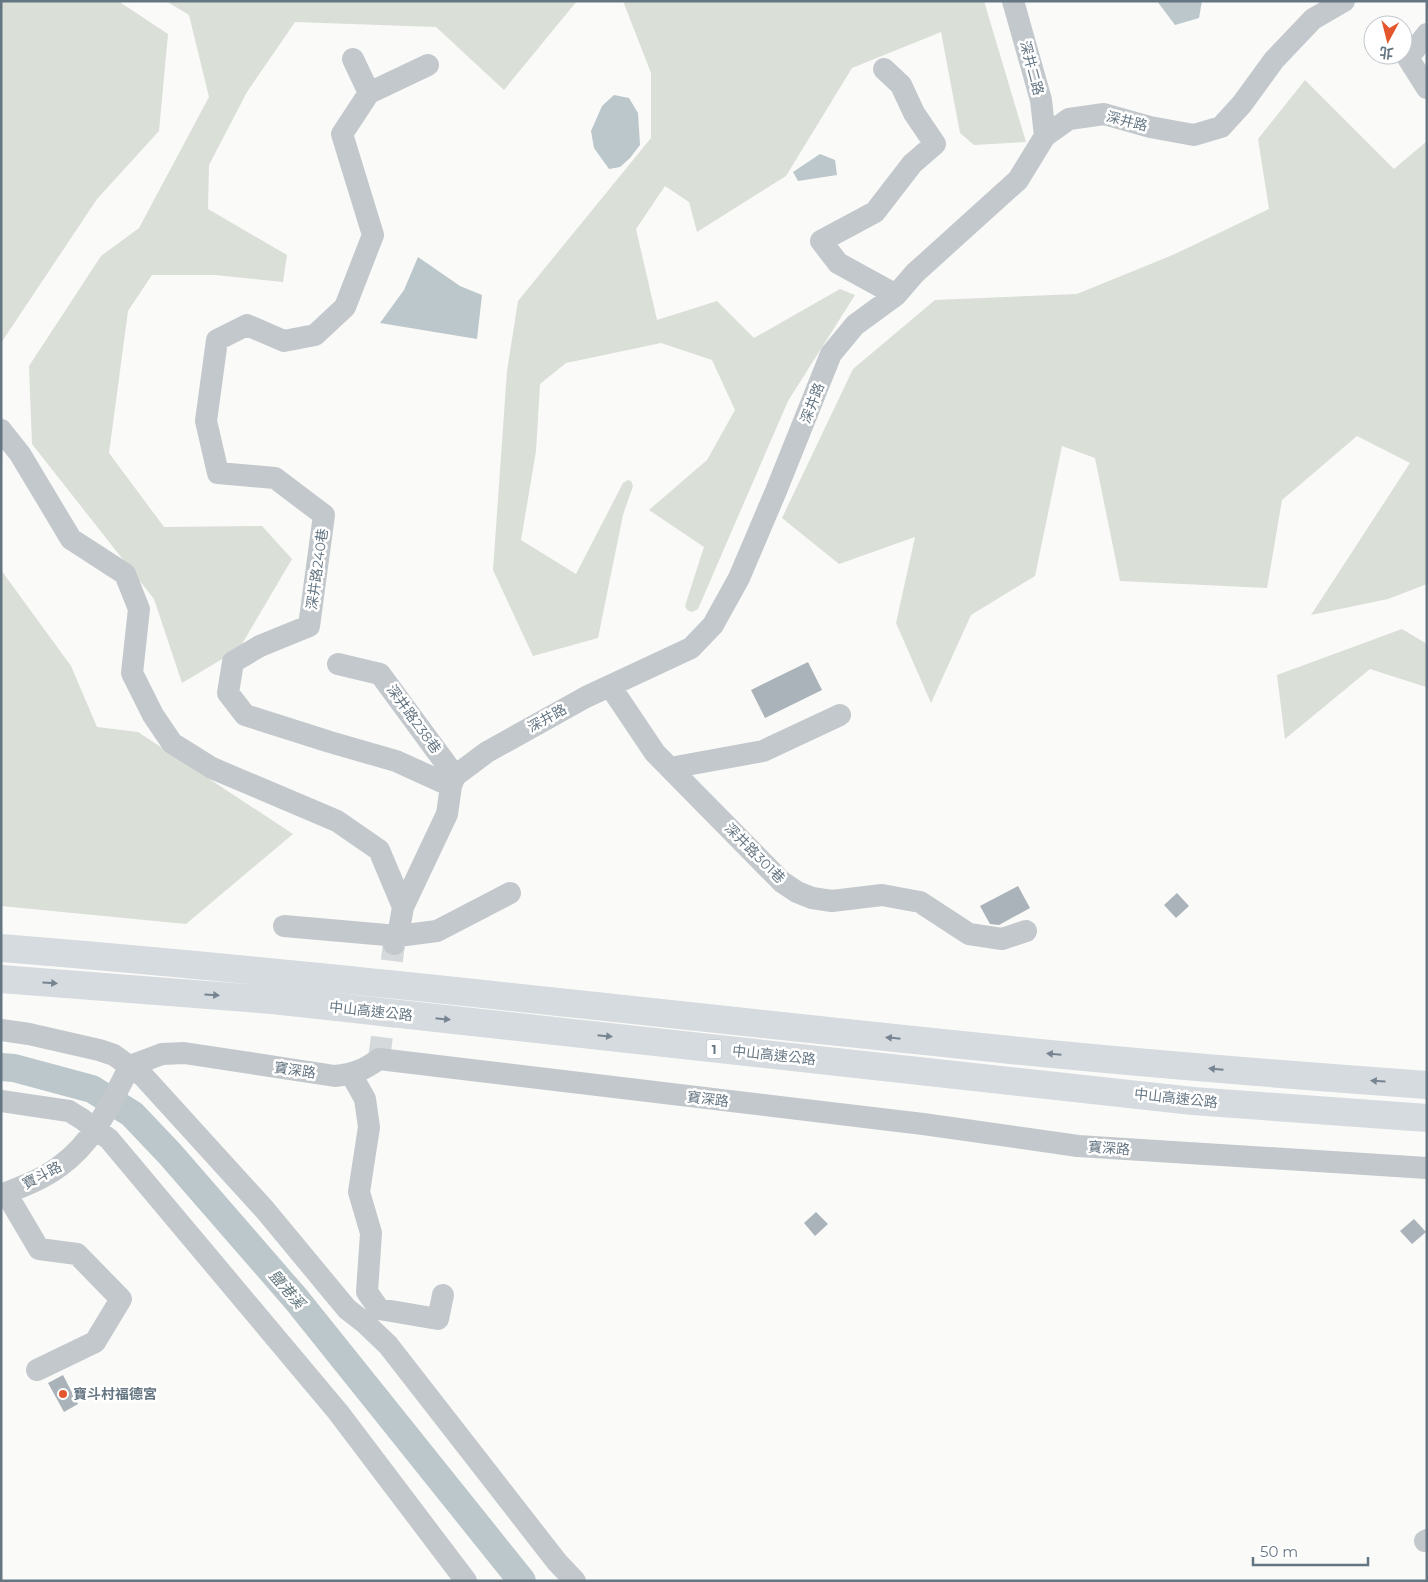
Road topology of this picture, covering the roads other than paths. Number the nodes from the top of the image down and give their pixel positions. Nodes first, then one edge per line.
1 (1013, 1) edge
2 (1333, 5) edge
3 (1427, 34) edge
4 (353, 59) dead end
5 (428, 66) dead end
6 (884, 69) dead end
7 (1427, 88) edge
8 (369, 93) junction
9 (1045, 136) junction
10 (896, 295) junction
11 (1, 430) edge
12 (338, 664) dead end
13 (610, 686) junction
14 (840, 715) dead end
15 (670, 768) junction
16 (453, 781) junction
17 (510, 893) dead end
18 (403, 907) junction
19 (284, 926) dead end
20 (1026, 930) dead end
21 (396, 940) junction
22 (1, 948) edge
23 (1, 979) edge
24 (1, 1030) edge
25 (130, 1066) junction
26 (352, 1074) junction
27 (1427, 1084) edge
28 (1, 1101) edge
29 (1427, 1118) edge
30 (97, 1128) junction
31 (1427, 1168) edge
32 (4, 1194) edge
33 (443, 1295) dead end
34 (37, 1370) dead end
35 (466, 1581) edge
36 (574, 1581) edge

1 - 9 street, 深井二路
2 - 9 street, 深井路
3 - 7 street
4 - 8 street
5 - 8 street
6 - 10 street
8 - 16 street, 深井路240巷
9 - 10 street, 深井路
10 - 13 street, 深井路
11 - 18 street
12 - 16 street, 深井路238巷
13 - 15 street, 深井路301巷
13 - 16 street, 深井路
14 - 15 street
15 - 20 street, 深井路301巷
16 - 18 street
17 - 21 street
18 - 21 street
19 - 21 street
27 -> 22 highway, 中山高速公路 / 1
23 -> 29 highway, 中山高速公路 / 1
24 - 25 street
25 - 26 street, 寶深路
25 - 30 street, 寶斗路
25 - 36 street
26 - 31 street, 寶深路
26 - 33 street
28 - 30 street
30 - 32 street, 寶斗路
30 - 35 street
32 - 34 street

